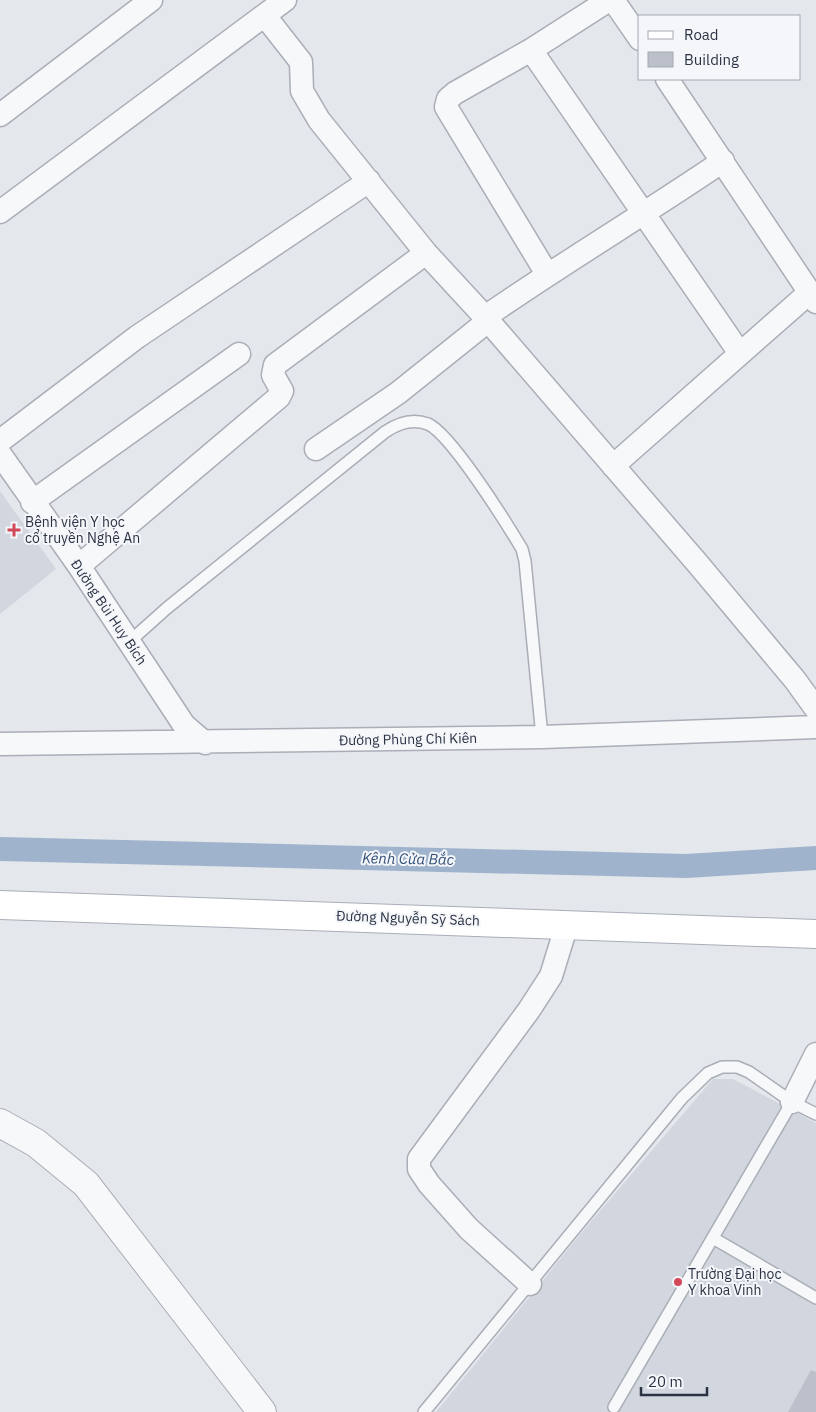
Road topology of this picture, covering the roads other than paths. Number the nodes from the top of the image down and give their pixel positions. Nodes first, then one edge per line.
1 (151, 0) edge
2 (286, 0) edge
3 (609, 0) edge
4 (613, 0) edge
5 (265, 16) junction
6 (638, 36) edge
7 (531, 50) junction
8 (668, 80) edge
9 (0, 115) edge
10 (723, 161) junction
11 (369, 182) junction
12 (0, 212) edge
13 (643, 215) junction
14 (426, 253) junction
15 (547, 274) junction
16 (813, 297) edge
17 (487, 319) junction
18 (740, 352) junction
19 (239, 354) dead end
20 (0, 441) edge
21 (316, 449) dead end
22 (0, 454) edge
23 (613, 466) junction
24 (32, 502) junction
25 (79, 566) junction
26 (129, 642) junction
27 (816, 709) edge
28 (816, 727) edge
29 (542, 737) junction
30 (205, 742) junction
31 (0, 744) edge
32 (0, 905) edge
33 (567, 924) junction
34 (816, 934) edge
35 (816, 1054) edge
36 (792, 1102) junction
37 (816, 1114) edge
38 (0, 1123) edge
39 (714, 1238) junction
40 (530, 1284) junction
41 (816, 1298) edge
42 (614, 1407) dead end
43 (262, 1412) edge
44 (424, 1412) edge

1 - 9 street
2 - 5 street
3 - 7 street
4 - 6 street
5 - 11 street
5 - 12 street
7 - 13 street
7 - 15 street
8 - 10 street
10 - 13 street
10 - 16 street
11 - 14 street
11 - 20 street
13 - 15 street
13 - 18 street
14 - 17 street
14 - 25 street
15 - 17 street
16 - 18 street
17 - 21 street
17 - 23 street
18 - 23 street
19 - 24 street
22 - 24 street, Đường Bùi Huy Bích
23 - 27 street
24 - 25 street, Đường Bùi Huy Bích
25 - 26 street, Đường Bùi Huy Bích
26 - 29 lane
26 - 30 street, Đường Bùi Huy Bích
28 - 29 street, Đường Phùng Chí Kiên
29 - 30 street, Đường Phùng Chí Kiên
30 - 31 street, Đường Phùng Chí Kiên
32 - 33 main road, Đường Nguyễn Sỹ Sách
33 - 34 main road, Đường Nguyễn Sỹ Sách
33 - 40 street
35 - 36 street
36 - 37 lane
36 - 39 lane
36 - 40 lane
38 - 43 street
39 - 41 lane
39 - 42 lane
40 - 44 lane

